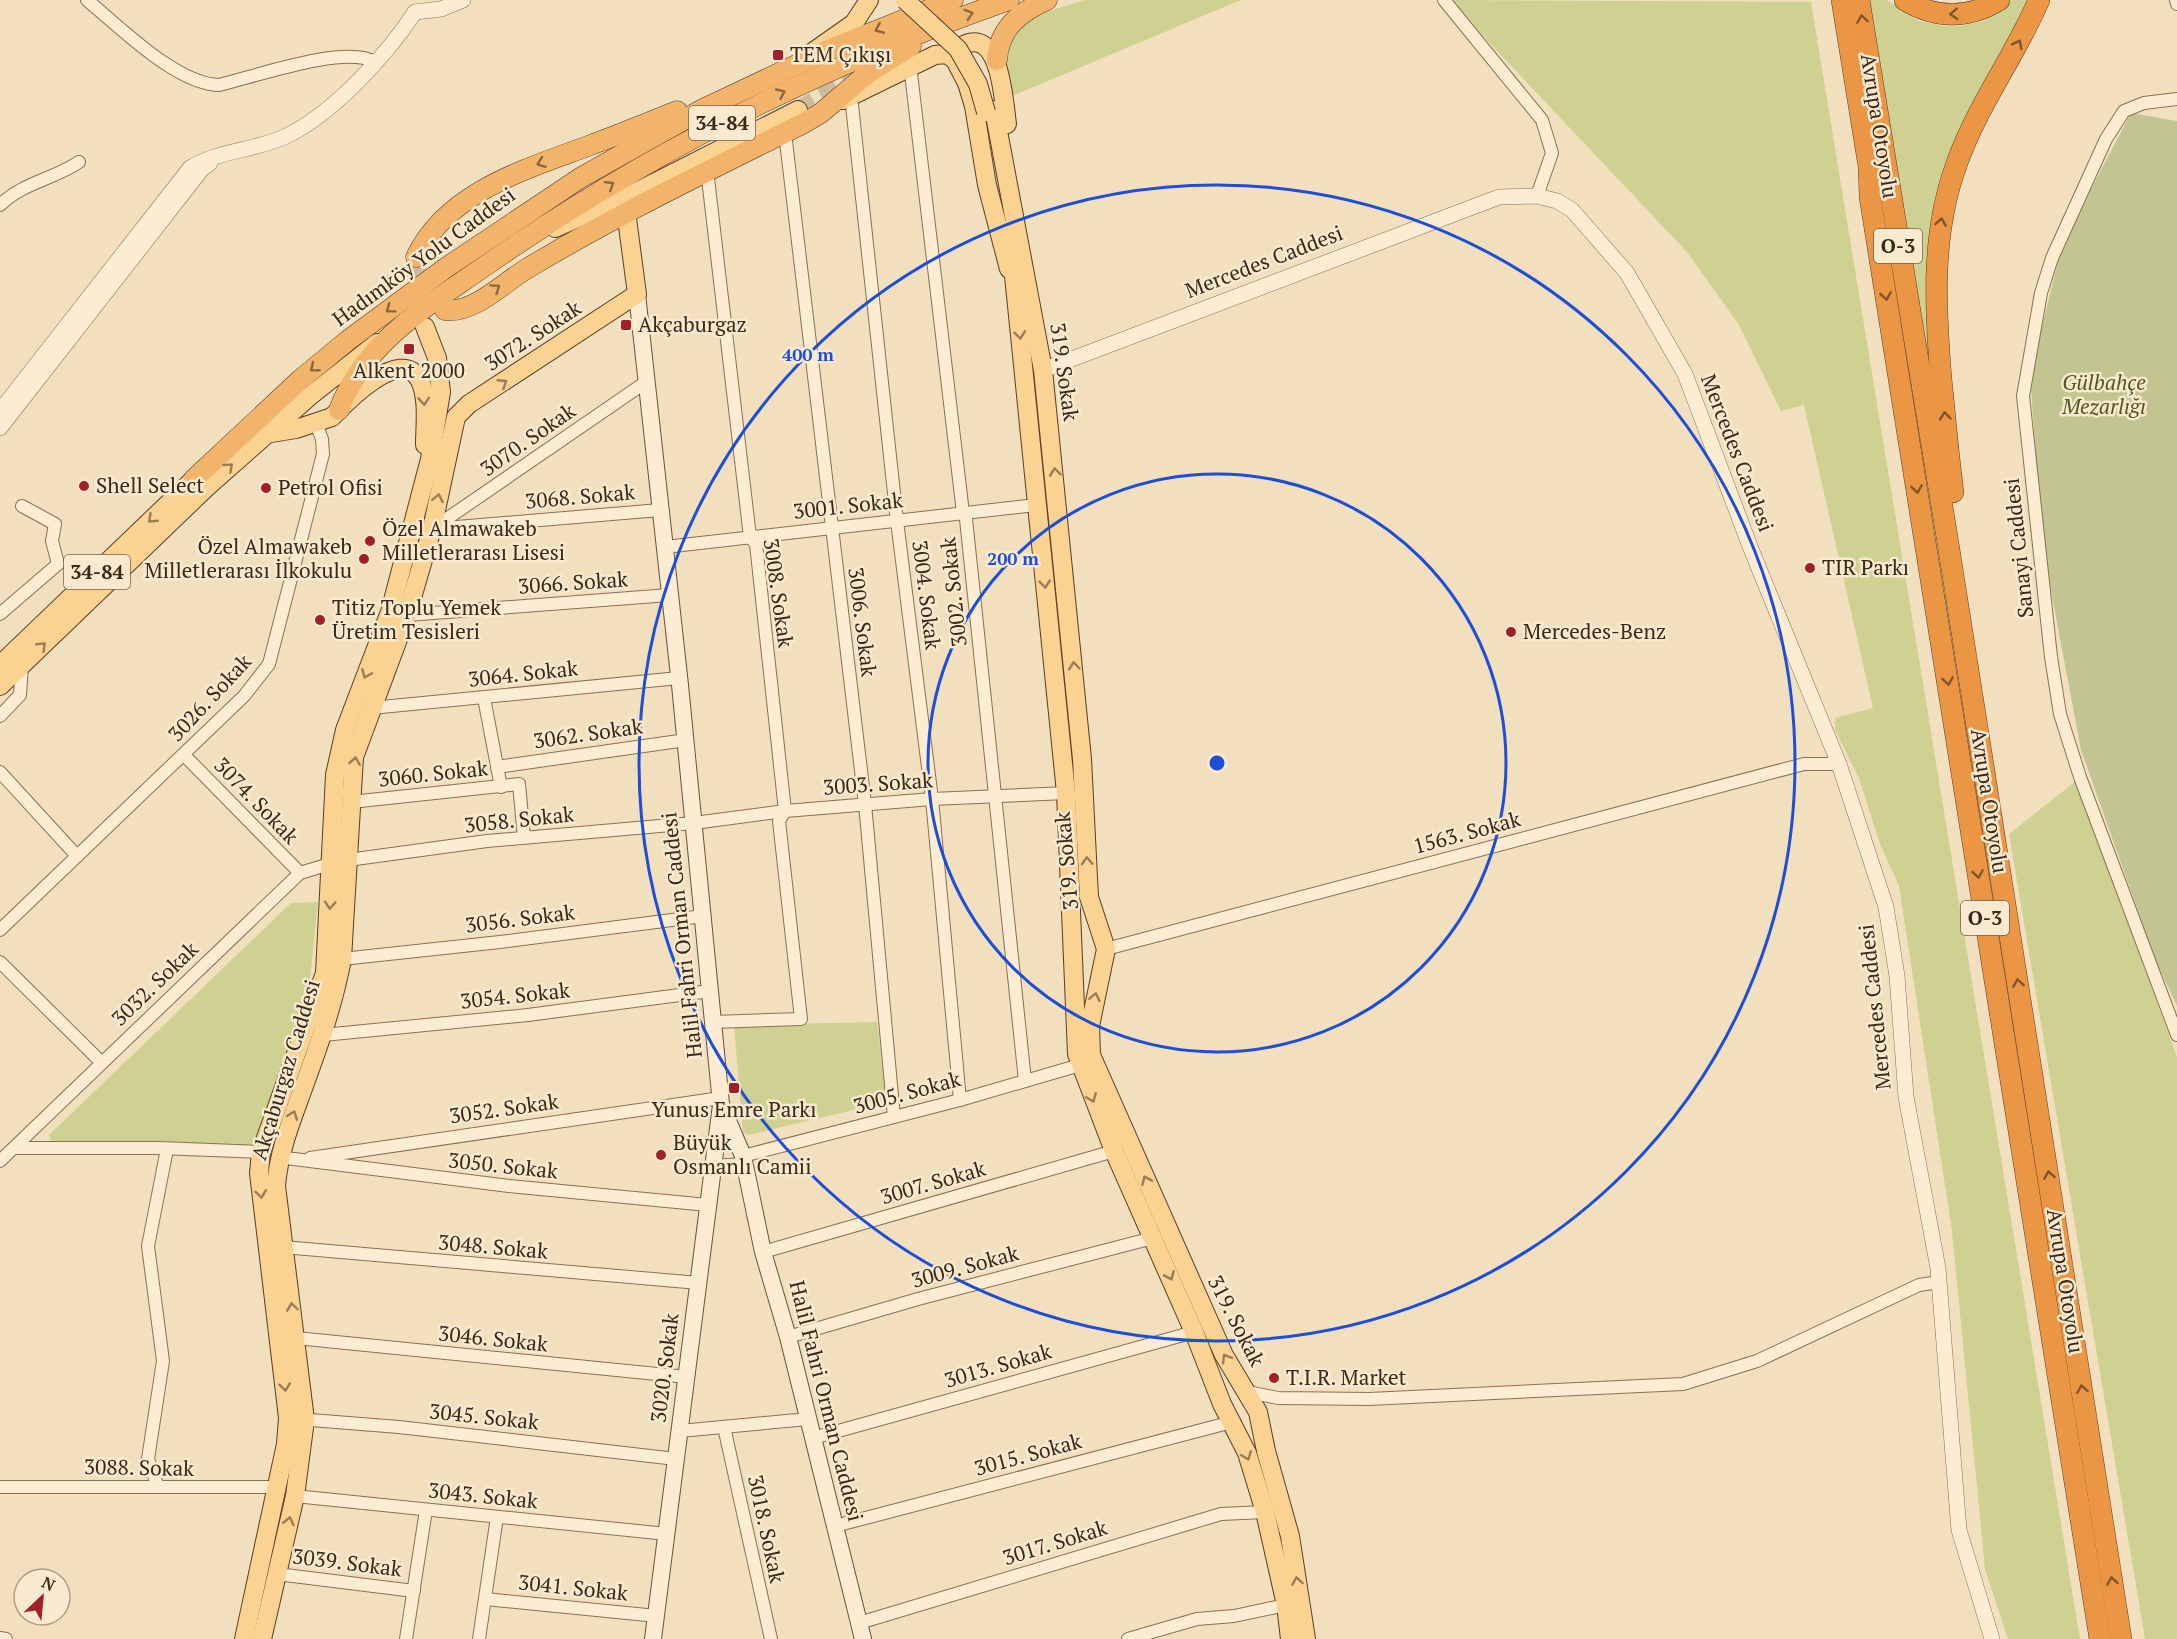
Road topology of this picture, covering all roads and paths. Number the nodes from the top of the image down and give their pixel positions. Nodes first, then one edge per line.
1 (87, 0) edge
2 (463, 0) edge
3 (869, 0) edge
4 (905, 0) edge
5 (917, 0) edge
6 (953, 0) edge
7 (1009, 0) edge
8 (1047, 0) edge
9 (1444, 0) edge
10 (1827, 0) edge
11 (1842, 0) edge
12 (1859, 0) edge
13 (1905, 0) edge
14 (1999, 0) edge
15 (2038, 0) edge
16 (414, 6) edge
17 (929, 29) junction
18 (955, 60) junction
19 (997, 60) junction
20 (374, 62) junction
21 (799, 64) junction
22 (910, 65) junction
23 (735, 95) junction
24 (851, 96) junction
25 (2177, 99) edge
26 (798, 110) tunnel mouth
27 (990, 111) junction
28 (821, 113) junction
29 (785, 133) junction
30 (220, 157) junction
31 (79, 162) dead end
32 (707, 170) junction
33 (1537, 195) junction
34 (1870, 197) junction
35 (0, 205) edge
36 (626, 211) junction
37 (525, 238) junction
38 (416, 257) tunnel mouth
39 (1025, 271) junction
40 (1015, 292) junction
41 (637, 294) junction
42 (440, 305) junction
43 (424, 327) dead end
44 (390, 333) junction
45 (1043, 370) junction
46 (646, 382) junction
47 (339, 410) junction
48 (0, 411) edge
49 (456, 417) joint
50 (316, 424) junction
51 (0, 428) edge
52 (265, 434) junction
53 (194, 479) joint
54 (419, 497) junction
55 (1036, 505) junction
56 (22, 506) dead end
57 (660, 510) junction
58 (963, 513) junction
59 (897, 521) junction
60 (830, 528) junction
61 (432, 529) junction
62 (750, 537) junction
63 (665, 547) junction
64 (669, 595) junction
65 (0, 614) edge
66 (398, 614) junction
67 (1964, 642) junction
68 (0, 665) edge
69 (22, 665) junction
70 (679, 678) junction
71 (0, 686) edge
72 (484, 698) junction
73 (371, 708) junction
74 (0, 716) edge
75 (686, 740) junction
76 (184, 755) junction
77 (1839, 764) junction
78 (497, 767) junction
79 (0, 772) edge
80 (501, 787) junction
81 (1066, 793) junction
82 (997, 796) junction
83 (932, 799) junction
84 (351, 802) junction
85 (865, 804) junction
86 (785, 811) junction
87 (694, 823) junction
88 (524, 838) junction
89 (77, 856) junction
90 (340, 861) junction
91 (300, 873) junction
92 (703, 916) junction
93 (0, 930) edge
94 (1072, 937) junction
95 (1104, 946) junction
96 (1073, 958) junction
97 (342, 959) junction
98 (0, 962) edge
99 (710, 991) junction
100 (713, 1022) junction
101 (323, 1035) junction
102 (2177, 1035) edge
103 (101, 1062) junction
104 (1080, 1065) junction
105 (1025, 1081) junction
106 (960, 1100) junction
107 (721, 1101) junction
108 (894, 1117) junction
109 (14, 1148) junction
110 (167, 1149) junction
111 (1114, 1151) junction
112 (278, 1156) junction
113 (743, 1160) junction
114 (0, 1161) edge
115 (713, 1166) junction
116 (708, 1205) junction
117 (1153, 1238) junction
118 (283, 1247) junction
119 (764, 1252) junction
120 (1939, 1282) junction
121 (699, 1283) junction
122 (1194, 1332) junction
123 (788, 1337) junction
124 (296, 1338) junction
125 (687, 1377) junction
126 (1248, 1392) junction
127 (1278, 1398) junction
128 (1222, 1404) junction
129 (1259, 1414) junction
130 (297, 1419) junction
131 (808, 1419) junction
132 (1232, 1422) junction
133 (724, 1427) junction
134 (680, 1431) junction
135 (813, 1438) junction
136 (676, 1459) junction
137 (0, 1487) edge
138 (159, 1487) junction
139 (277, 1487) junction
140 (295, 1496) junction
141 (426, 1510) junction
142 (1265, 1512) junction
143 (497, 1517) junction
144 (835, 1526) junction
145 (667, 1534) junction
146 (277, 1574) junction
147 (414, 1591) junction
148 (485, 1599) junction
149 (1286, 1605) junction
150 (657, 1616) junction
151 (861, 1631) edge
152 (0, 1638) edge
153 (6, 1639) edge
154 (244, 1639) edge
155 (262, 1639) edge
156 (406, 1639) edge
157 (479, 1639) edge
158 (653, 1639) edge
159 (771, 1639) edge
160 (1128, 1639) edge
161 (1290, 1639) edge
162 (1306, 1639) edge
163 (1992, 1639) edge
164 (2100, 1639) edge
165 (2121, 1639) edge

1 - 20 street
2 - 16 street
3 - 21 main road
4 - 27 main road, bridge
5 - 27 main road
6 -> 21 highway, Hadımköy Yolu Caddesi / 34-84
17 -> 7 highway, Hadımköy Yolu Caddesi / 34-84
8 - 19 highway
9 - 33 street
10 - 34 highway
11 - 34 highway, Avrupa Otoyolu / O-3
67 -> 12 highway, Avrupa Otoyolu / O-3
14 -> 13 highway
67 -> 15 highway
16 - 20 street
17 - 28 highway
37 -> 17 highway, Hadımköy Yolu Caddesi / 34-84
18 - 19 main road
18 - 22 main road
18 - 40 main road
19 - 39 main road
20 - 30 street
21 - 23 highway, Hadımköy Yolu Caddesi / 34-84
22 - 24 main road
22 - 58 street, 3002. Sokak
23 -> 38 highway
23 -> 53 highway, Hadımköy Yolu Caddesi / 34-84
24 - 28 main road
24 - 59 street, 3004. Sokak
25 - 102 street, Sanayi Caddesi
26 - 37 main road
27 - 39 main road, 319. Sokak
27 - 40 main road, 319. Sokak
28 - 29 highway
29 - 32 highway
29 - 60 street, 3006. Sokak
30 - 48 street
30 - 51 street
31 - 35 street
32 - 36 highway
32 - 62 street, 3008. Sokak
33 - 45 street, Mercedes Caddesi
33 - 77 street, Mercedes Caddesi
34 -> 164 highway, Avrupa Otoyolu / O-3
36 - 41 main road, Halil Fahri Orman Caddesi
42 -> 36 highway
37 - 42 highway, Hadımköy Yolu Caddesi / 34-84
39 - 45 main road, 319. Sokak
40 -> 55 main road, 319. Sokak
41 - 46 main road, Halil Fahri Orman Caddesi
49 -> 41 main road, 3072. Sokak
42 - 44 highway, 34-84
43 - 54 main road
44 - 47 highway
44 - 52 main road, Hadımköy Yolu Caddesi / 34-84
95 -> 45 main road, 319. Sokak
46 - 57 main road, Halil Fahri Orman Caddesi
46 - 61 street, 3070. Sokak
47 - 50 main road
47 -> 54 main road
61 -> 49 main road, Akçaburgaz Caddesi
50 - 52 main road
50 - 76 street, 3026. Sokak
69 -> 52 main road, Hadımköy Yolu Caddesi / 34-84
53 -> 68 main road, Hadımköy Yolu Caddesi / 34-84
54 - 66 main road, Akçaburgaz Caddesi
55 - 58 street, 3001. Sokak
55 -> 81 main road, 319. Sokak
56 - 65 street
57 - 61 street, 3068. Sokak
57 - 63 main road, Halil Fahri Orman Caddesi
58 - 59 street, 3001. Sokak
58 - 82 street, 3002. Sokak
59 - 60 street, 3001. Sokak
59 - 83 street, 3004. Sokak
60 - 62 street, 3001. Sokak
60 - 85 street, 3006. Sokak
61 - 66 main road, Akçaburgaz Caddesi
62 - 63 street, 3001. Sokak
62 - 86 street, 3008. Sokak
63 - 64 main road, Halil Fahri Orman Caddesi
64 - 66 street, 3066. Sokak
64 - 70 main road, Halil Fahri Orman Caddesi
66 - 73 main road, Akçaburgaz Caddesi
66 -> 90 main road, Akçaburgaz Caddesi
165 -> 67 highway, Avrupa Otoyolu / O-3
69 - 71 main road, Hadımköy Yolu Caddesi / 34-84
69 - 74 street
70 - 72 street, 3064. Sokak
70 - 75 main road, Halil Fahri Orman Caddesi
72 - 73 street, 3064. Sokak
72 - 78 street
84 -> 73 main road, Akçaburgaz Caddesi
75 - 78 street, 3062. Sokak
75 - 87 main road, Halil Fahri Orman Caddesi
76 - 89 street, 3026. Sokak
76 - 91 street, 3074. Sokak
77 - 95 street, 1563. Sokak
77 - 120 street, Mercedes Caddesi
78 - 80 street
79 - 89 street
80 - 84 street, 3060. Sokak
80 - 88 street, 3060. Sokak
81 - 82 street, 3003. Sokak
81 - 94 main road, 319. Sokak
82 - 83 street, 3003. Sokak
82 - 105 street, 3002. Sokak
83 - 85 street, 3003. Sokak
83 - 106 street, 3004. Sokak
84 - 90 main road, Akçaburgaz Caddesi
85 - 86 street, 3003. Sokak
85 - 108 street, 3006. Sokak
86 - 87 street, 3003. Sokak
86 - 100 street, 3008. Sokak
87 - 88 street, 3058. Sokak
87 - 92 main road, Halil Fahri Orman Caddesi
88 - 90 street, 3058. Sokak
89 - 93 street, 3026. Sokak
90 - 91 street, 3032. Sokak
90 - 97 main road, Akçaburgaz Caddesi
90 -> 112 main road, Akçaburgaz Caddesi
91 - 103 street, 3032. Sokak
92 - 97 street, 3056. Sokak
92 - 99 main road, Halil Fahri Orman Caddesi
94 - 95 main road
94 - 96 main road, 319. Sokak
95 - 96 main road
126 -> 95 main road, 319. Sokak
96 - 104 main road, 319. Sokak
97 - 101 main road, Akçaburgaz Caddesi
98 - 103 street
99 - 100 main road, Halil Fahri Orman Caddesi
99 - 101 street, 3054. Sokak
100 - 107 main road, Halil Fahri Orman Caddesi
112 -> 101 main road, Akçaburgaz Caddesi
103 - 109 street, 3032. Sokak
104 - 105 street, 3005. Sokak
104 -> 111 main road, 319. Sokak
105 - 106 street, 3005. Sokak
106 - 108 street, 3005. Sokak
107 - 112 street, 3052. Sokak
107 - 113 main road, Halil Fahri Orman Caddesi
107 - 115 main road, 3020. Sokak
108 - 113 street, 3005. Sokak
109 - 110 street
109 - 114 street, 3032. Sokak
110 - 112 street
110 - 138 street
111 - 117 main road, 319. Sokak
111 - 119 street, 3007. Sokak
112 - 116 street, 3050. Sokak
112 - 118 main road, Akçaburgaz Caddesi
112 -> 130 main road, Akçaburgaz Caddesi
113 - 115 street, 3005. Sokak
113 - 119 main road, Halil Fahri Orman Caddesi
115 - 116 main road, 3020. Sokak
116 - 121 main road, 3020. Sokak
117 -> 122 main road, 319. Sokak
117 - 123 street, 3009. Sokak
118 - 121 street, 3048. Sokak
124 -> 118 main road, Akçaburgaz Caddesi
119 - 123 main road, Halil Fahri Orman Caddesi
120 - 127 street
120 - 163 street, Mercedes Caddesi
121 - 125 main road, 3020. Sokak
122 - 128 main road, 319. Sokak
122 - 135 street, 3013. Sokak
123 - 131 main road, Halil Fahri Orman Caddesi
124 - 125 street, 3046. Sokak
124 - 130 main road, Akçaburgaz Caddesi
125 - 134 main road, 3020. Sokak
126 - 127 street
126 - 128 main road
126 - 129 main road, 319. Sokak
127 - 129 street
128 - 132 main road, 319. Sokak
129 - 132 main road
162 -> 129 main road, 319. Sokak
130 - 136 street, 3045. Sokak
130 - 139 main road, Akçaburgaz Caddesi
130 - 140 main road, Akçaburgaz Caddesi
131 - 133 street
131 - 135 main road, Halil Fahri Orman Caddesi
132 -> 142 main road, 319. Sokak
132 - 144 street, 3015. Sokak
133 - 134 street
133 - 159 street, 3018. Sokak
134 - 136 main road, 3020. Sokak
135 - 144 main road, Halil Fahri Orman Caddesi
136 - 145 main road, 3020. Sokak
137 - 138 street, 3088. Sokak
138 - 139 street, 3088. Sokak
139 - 154 main road, Akçaburgaz Caddesi
140 - 141 street, 3043. Sokak
146 -> 140 main road, Akçaburgaz Caddesi
141 - 143 street, 3043. Sokak
141 - 147 street
142 - 149 main road, 319. Sokak
142 - 151 street, 3017. Sokak
143 - 145 street, 3043. Sokak
143 - 148 street
144 - 151 main road, Halil Fahri Orman Caddesi
145 - 150 main road, 3020. Sokak
146 - 147 street, 3039. Sokak
146 - 155 main road, Akçaburgaz Caddesi
147 - 156 street
148 - 150 street, 3041. Sokak
148 - 157 street
149 - 160 street
149 - 161 main road, 319. Sokak
150 - 158 main road, 3020. Sokak
152 - 153 street

